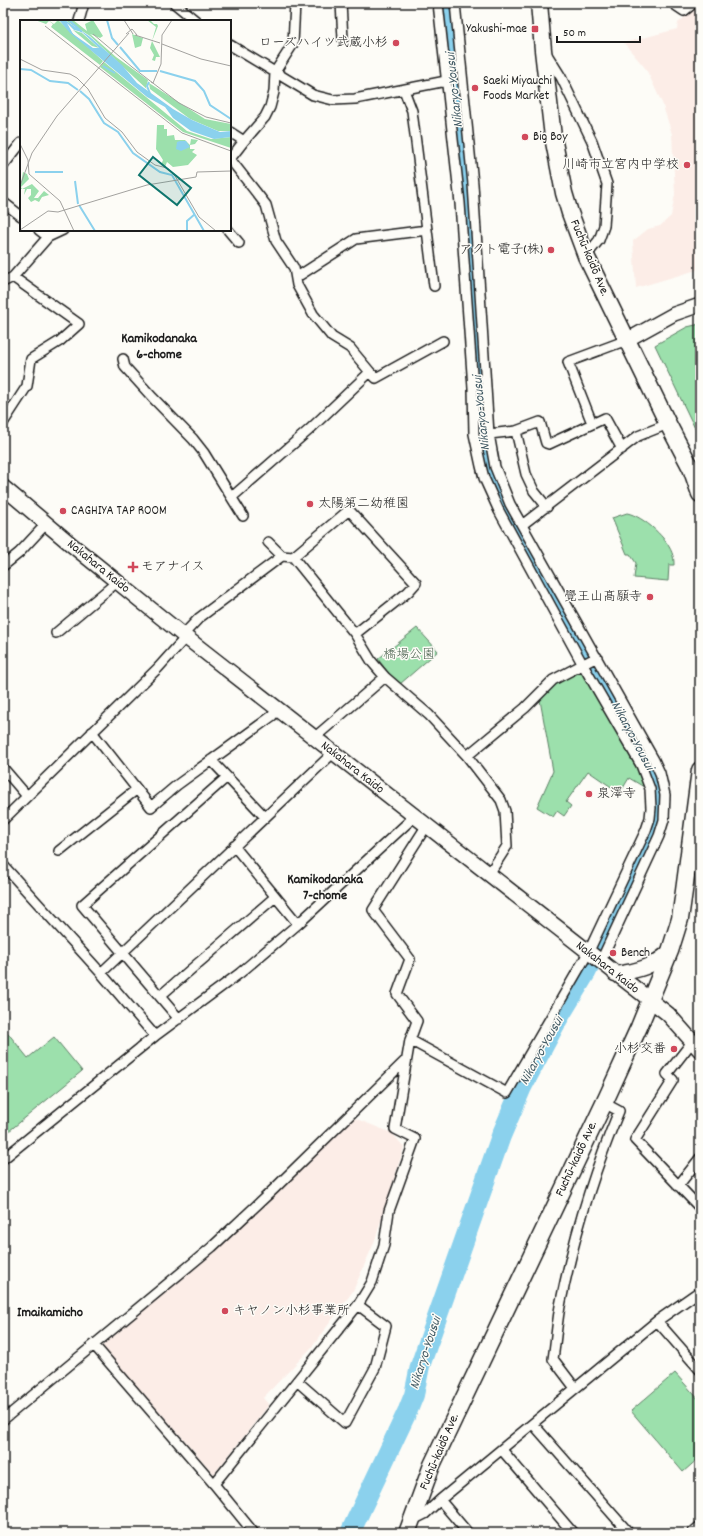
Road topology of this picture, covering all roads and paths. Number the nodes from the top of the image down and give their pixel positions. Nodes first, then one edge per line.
1 (84, 3) edge
2 (174, 3) edge
3 (295, 3) edge
4 (341, 3) edge
5 (438, 3) edge
6 (455, 3) edge
7 (539, 3) edge
8 (674, 3) edge
9 (694, 3) edge
10 (79, 20) edge
11 (195, 20) edge
12 (343, 39) dead end
13 (231, 46) edge
14 (543, 50) junction
15 (275, 72) junction
16 (446, 81) junction
17 (404, 90) junction
18 (231, 133) edge
19 (244, 141) junction
20 (20, 144) edge
21 (231, 159) edge
22 (231, 161) edge
23 (3, 166) edge
24 (3, 202) edge
25 (20, 215) edge
26 (427, 230) junction
27 (40, 231) edge
28 (61, 231) edge
29 (229, 231) edge
30 (48, 237) junction
31 (240, 243) dead end
32 (586, 256) junction
33 (13, 277) junction
34 (297, 277) junction
35 (3, 282) edge
36 (434, 286) dead end
37 (700, 305) edge
38 (626, 340) junction
39 (443, 341) dead end
40 (123, 359) dead end
41 (370, 372) junction
42 (3, 423) edge
43 (592, 423) junction
44 (668, 424) junction
45 (516, 431) junction
46 (489, 434) junction
47 (622, 449) junction
48 (3, 487) edge
49 (700, 494) edge
50 (232, 497) junction
51 (547, 507) junction
52 (243, 516) dead end
53 (46, 524) junction
54 (522, 525) junction
55 (268, 542) dead end
56 (282, 556) junction
57 (292, 557) junction
58 (3, 566) edge
59 (117, 582) junction
60 (56, 633) dead end
61 (355, 634) junction
62 (184, 636) junction
63 (597, 657) junction
64 (583, 665) junction
65 (385, 677) junction
66 (278, 709) junction
67 (92, 732) junction
68 (314, 738) junction
69 (333, 753) junction
70 (468, 756) junction
71 (211, 760) junction
72 (3, 768) edge
73 (700, 770) edge
74 (227, 777) junction
75 (137, 789) junction
76 (27, 796) junction
77 (415, 816) junction
78 (265, 817) junction
79 (3, 820) edge
80 (427, 825) junction
81 (234, 846) junction
82 (59, 851) dead end
83 (3, 865) edge
84 (489, 874) junction
85 (275, 897) junction
86 (298, 924) junction
87 (670, 950) junction
88 (122, 952) junction
89 (588, 953) junction
90 (600, 963) junction
91 (101, 973) junction
92 (615, 974) junction
93 (160, 996) junction
94 (650, 1001) junction
95 (179, 1019) junction
96 (155, 1036) junction
97 (410, 1040) junction
98 (696, 1046) edge
99 (406, 1060) junction
100 (604, 1103) junction
101 (700, 1158) edge
102 (3, 1160) edge
103 (678, 1186) junction
104 (700, 1208) edge
105 (700, 1291) edge
106 (358, 1304) junction
107 (657, 1322) junction
108 (94, 1345) junction
109 (700, 1370) edge
110 (297, 1381) junction
111 (575, 1388) junction
112 (3, 1420) edge
113 (534, 1424) junction
114 (502, 1450) junction
115 (214, 1484) junction
116 (440, 1500) junction
117 (414, 1516) junction
118 (700, 1526) edge
119 (254, 1533) edge
120 (407, 1533) edge
121 (468, 1533) edge
122 (573, 1533) edge
123 (629, 1533) edge
124 (692, 1533) edge

1 - 10 street
2 - 11 street
3 - 15 street
4 - 12 street
5 - 16 street
6 - 46 street
7 - 14 highway, Fuchū-kaidō Ave.
8 - 9 street
13 - 15 street
14 - 32 highway, Fuchū-kaidō Ave.
14 - 32 street
15 - 17 street
15 - 19 street
16 - 17 street
16 - 64 street
17 - 26 street
18 - 19 street
19 - 21 street
20 - 23 street
22 - 34 street
24 - 25 street
26 - 34 street
26 - 36 street
27 - 30 street
28 - 30 street
29 - 31 street
30 - 33 street
32 - 38 highway, Fuchū-kaidō Ave.
33 - 35 street
33 - 42 street
34 - 41 street
37 - 38 street
38 - 43 street
38 - 44 highway, Fuchū-kaidō Ave.
39 - 41 street
40 - 50 street
41 - 50 street
43 - 45 street
43 - 47 street
44 - 47 street
44 - 49 highway, Fuchū-kaidō Ave.
45 - 46 street
45 - 51 street
46 - 54 street
47 - 51 street
48 - 53 main road, Nakahara Kaido
50 - 52 street
51 - 54 street
53 - 58 street
53 - 59 main road, Nakahara Kaido
54 - 63 street
55 - 56 street
56 - 57 street
56 - 62 street
57 - 61 street
57 - 61 street
59 - 60 street
59 - 62 main road, Nakahara Kaido
61 - 65 street
62 - 66 main road, Nakahara Kaido
62 - 67 street
63 - 64 street
63 - 90 street
64 - 70 street
64 - 89 street
65 - 68 street
65 - 70 street
66 - 68 main road, Nakahara Kaido
66 - 71 street
67 - 75 street
67 - 76 street
68 - 69 main road, Nakahara Kaido
69 - 77 main road, Nakahara Kaido
69 - 78 street
70 - 84 street
71 - 74 street
71 - 75 street
72 - 76 street
73 - 87 highway, Fuchū-kaidō Ave.
74 - 78 street
74 - 88 street
75 - 82 street
76 - 79 street
77 - 80 main road, Nakahara Kaido
77 - 86 street
78 - 81 street
80 - 84 main road, Nakahara Kaido
80 - 97 street
81 - 85 street
81 - 88 street
83 - 91 street
84 - 89 main road, Nakahara Kaido
85 - 86 street
85 - 93 street
86 - 95 street
87 - 92 main road
87 - 94 highway, Fuchū-kaidō Ave.
88 - 91 street
88 - 93 street
89 - 90 main road, Nakahara Kaido
89 - 97 street
90 - 92 main road, Nakahara Kaido
91 - 96 street
92 - 94 main road, Nakahara Kaido
93 - 95 street
94 - 98 main road, Nakahara Kaido
94 - 100 highway, Fuchū-kaidō Ave.
95 - 96 street
96 - 102 street
97 - 99 street
98 - 103 street
99 - 106 street
99 - 108 street
100 - 111 street
100 - 117 highway, Fuchū-kaidō Ave.
101 - 103 street
103 - 104 street
105 - 107 street
106 - 110 street
106 - 110 street
107 - 109 street
107 - 111 street
108 - 112 street
108 - 115 street
110 - 115 street
111 - 113 street
113 - 114 street
113 - 123 street
114 - 116 street
114 - 122 street
115 - 119 street
116 - 117 street
116 - 121 street
117 - 120 highway, Fuchū-kaidō Ave.
118 - 124 street

